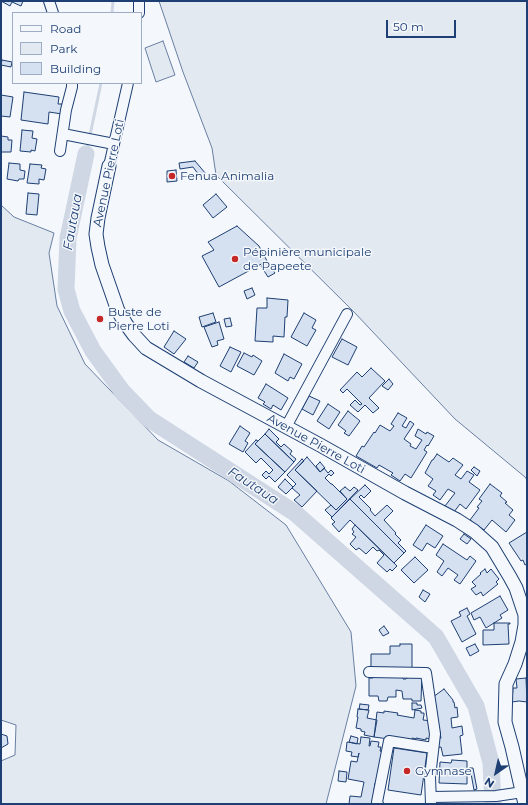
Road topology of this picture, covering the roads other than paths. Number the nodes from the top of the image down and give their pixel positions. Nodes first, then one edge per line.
1 (49, 1) edge
2 (139, 1) edge
3 (54, 12) edge
4 (139, 12) edge
5 (72, 84) edge
6 (128, 84) edge
7 (63, 134) junction
8 (114, 144) junction
9 (60, 151) dead end
10 (109, 166) joint
11 (347, 314) dead end
12 (286, 427) junction
13 (369, 672) dead end
14 (433, 748) junction
15 (524, 798) edge
16 (431, 800) edge
17 (378, 804) edge

1 - 3 street
2 - 4 street
5 - 7 street
6 - 8 street, Avenue Pierre Loti
7 - 8 street
7 - 9 street
8 - 10 street, Avenue Pierre Loti
10 - 12 main road, Avenue Pierre Loti
11 - 12 street
12 - 15 main road, Avenue Pierre Loti
13 - 14 street
14 - 16 street
14 - 17 street
15 - 16 street

